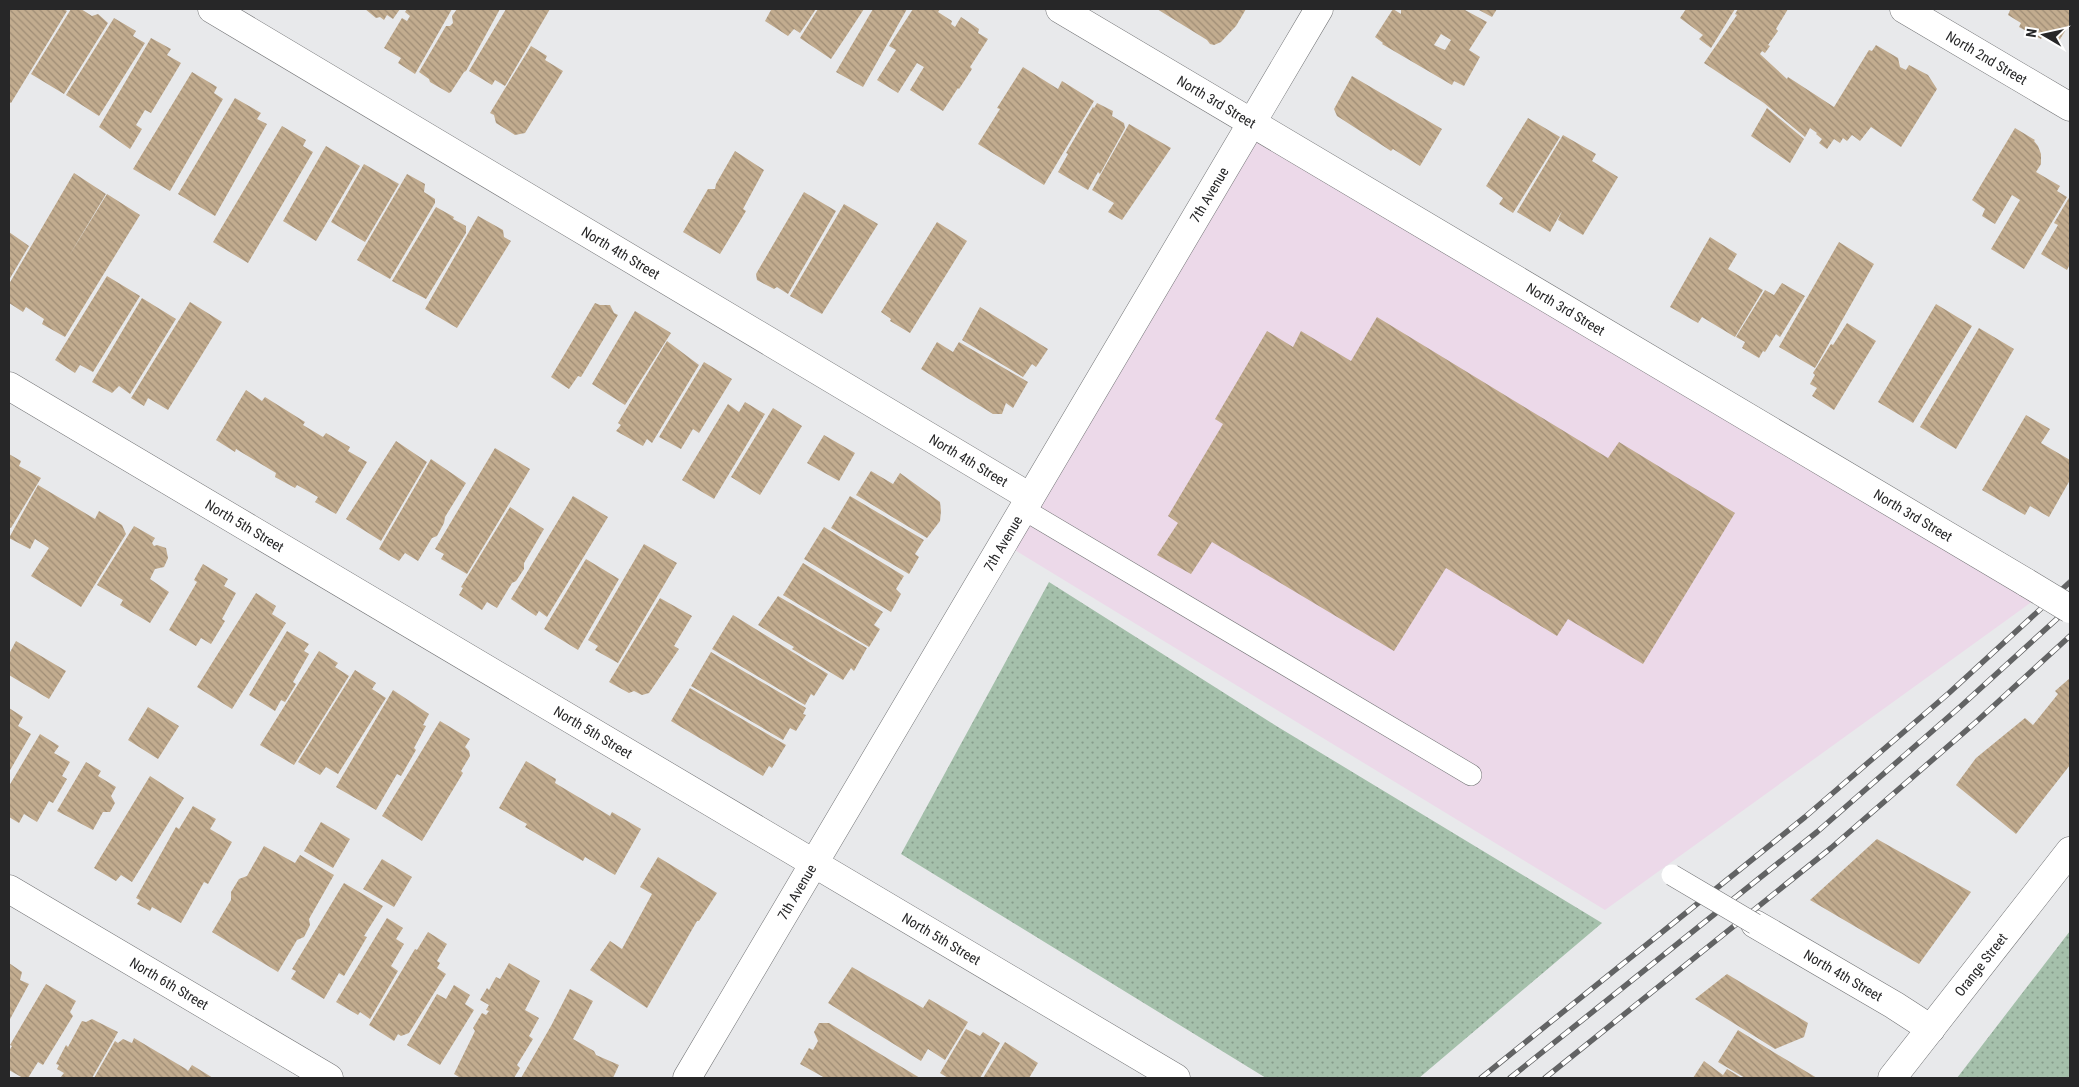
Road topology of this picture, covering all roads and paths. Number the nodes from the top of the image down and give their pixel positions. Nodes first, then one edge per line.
1 (212, 9) edge
2 (1060, 9) edge
3 (1319, 9) edge
4 (1904, 9) edge
5 (2070, 107) edge
6 (1252, 122) junction
7 (9, 386) edge
8 (1027, 503) junction
9 (2070, 609) edge
10 (1470, 775) dead end
11 (2070, 851) edge
12 (814, 863) junction
13 (1672, 875) dead end
14 (9, 889) edge
15 (1755, 924) joint
16 (1931, 1029) junction
17 (329, 1078) edge
18 (687, 1078) edge
19 (1176, 1078) edge
20 (1892, 1078) edge

1 - 8 street, North 4th Street
2 - 6 street, North 3rd Street
3 - 6 street, 7th Avenue
4 - 5 street, North 2nd Street
6 - 8 street, 7th Avenue
6 - 9 street, North 3rd Street, bridge
7 - 12 street, North 5th Street
8 - 10 lane
8 - 12 street, 7th Avenue
11 - 16 street, Orange Street
12 - 18 street, 7th Avenue
12 - 19 street, North 5th Street
13 - 15 lane, bridge
14 - 17 street, North 6th Street
15 - 16 street, North 4th Street
16 - 20 street, Orange Street

